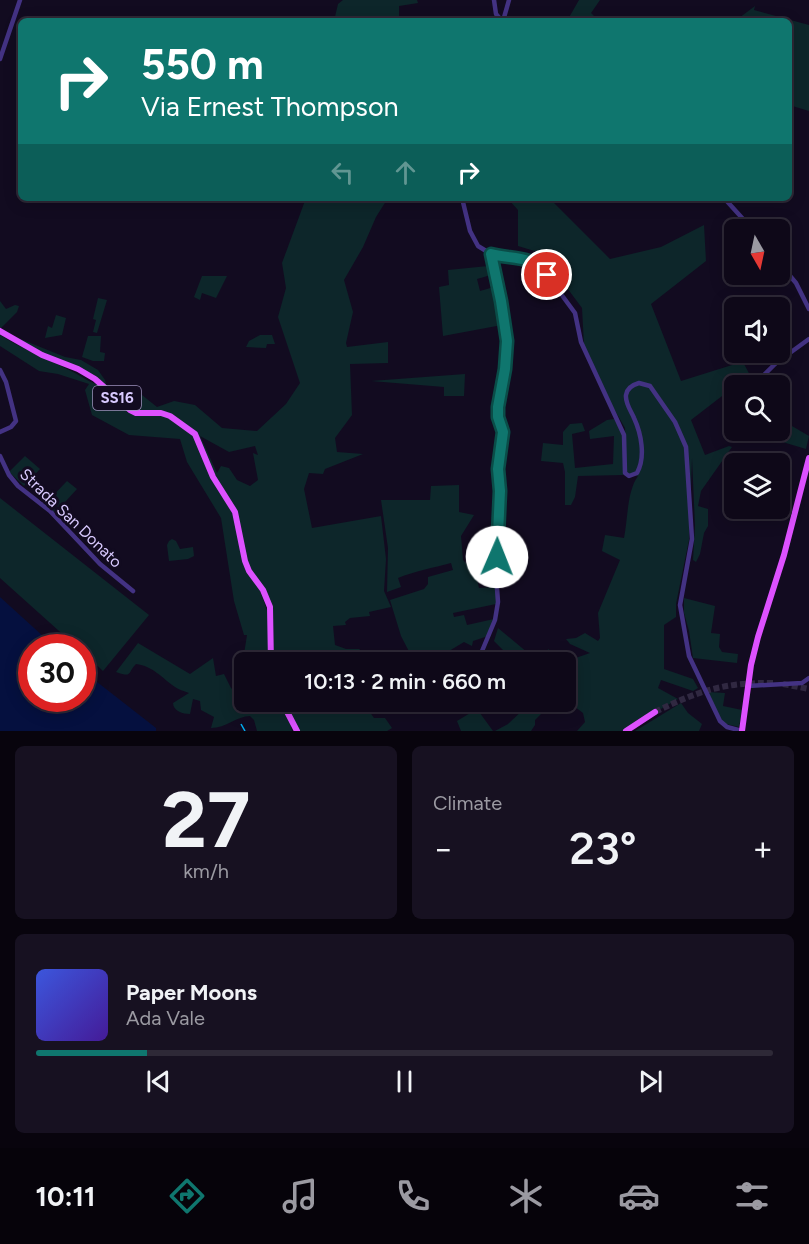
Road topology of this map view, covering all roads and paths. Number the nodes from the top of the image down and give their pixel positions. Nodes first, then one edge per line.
1 (20, 0) edge
2 (494, 0) edge
3 (509, 0) edge
4 (500, 18) edge
5 (504, 18) edge
6 (0, 58) edge
7 (463, 201) edge
8 (727, 201) edge
9 (743, 219) edge
10 (491, 254) junction
11 (790, 276) edge
12 (809, 309) edge
13 (0, 331) edge
14 (809, 339) edge
15 (790, 353) edge
16 (776, 363) edge
17 (0, 370) edge
18 (764, 375) edge
19 (0, 432) edge
20 (0, 456) edge
21 (809, 458) edge
22 (132, 591) dead end
23 (271, 652) edge
24 (482, 652) edge
25 (809, 678) edge
26 (748, 686) junction
27 (287, 712) edge
28 (655, 712) tunnel mouth
29 (296, 729) edge
30 (626, 731) edge
31 (742, 731) edge

1 - 6 street
2 - 4 street
3 - 5 street
7 - 10 street
8 - 9 street
10 - 24 street
10 - 31 street
11 - 12 street
13 - 23 main road, SS16
14 - 15 street
16 - 18 street
17 - 19 street
20 - 22 street, Strada San Donato
21 - 26 main road
25 - 26 street
26 - 31 main road
27 - 29 main road
28 - 30 main road

